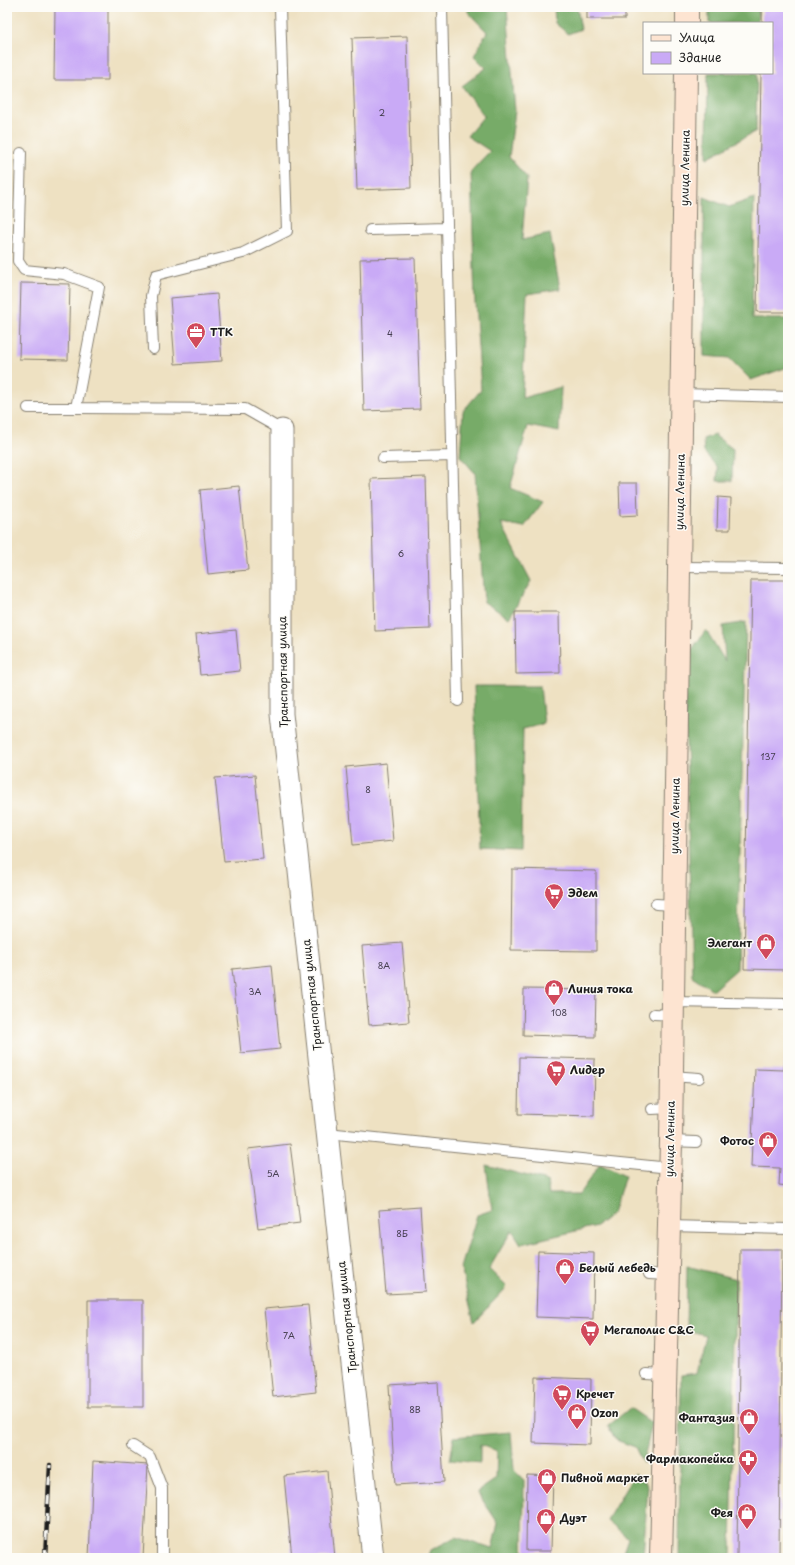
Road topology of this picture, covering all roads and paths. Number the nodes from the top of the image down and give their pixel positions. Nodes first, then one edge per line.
1 (280, 7) edge
2 (442, 7) edge
3 (687, 7) edge
4 (687, 22) edge
5 (686, 74) edge
6 (21, 153) dead end
7 (447, 228) junction
8 (370, 230) dead end
9 (153, 349) dead end
10 (682, 394) junction
11 (788, 397) edge
12 (28, 408) dead end
13 (76, 408) junction
14 (282, 430) joint
15 (452, 456) junction
16 (383, 458) dead end
17 (679, 567) junction
18 (788, 568) edge
19 (458, 701) dead end
20 (788, 1004) edge
21 (666, 1010) junction
22 (671, 1076) junction
23 (698, 1078) dead end
24 (327, 1133) junction
25 (671, 1141) junction
26 (696, 1142) dead end
27 (670, 1168) junction
28 (669, 1226) junction
29 (788, 1229) edge
30 (133, 1446) dead end
31 (162, 1558) edge
32 (373, 1558) edge
33 (661, 1558) edge

1 - 9 lane
2 - 7 lane
3 - 4 main road
5 - 10 main road, улица Ленина
6 - 13 lane
7 - 8 lane
7 - 15 lane
10 - 11 lane
10 - 17 main road, улица Ленина
12 - 13 lane
13 - 14 lane
14 - 24 street, Транспортная улица
15 - 16 lane
15 - 19 lane
17 - 18 lane
17 - 21 main road, улица Ленина
20 - 21 lane
21 - 22 main road, улица Ленина
22 - 23 lane
22 - 25 main road, улица Ленина
24 - 27 lane
24 - 32 street, Транспортная улица
25 - 26 lane
25 - 27 main road, улица Ленина
27 - 28 main road, улица Ленина
28 - 29 lane
28 - 33 main road, улица Ленина
30 - 31 lane

